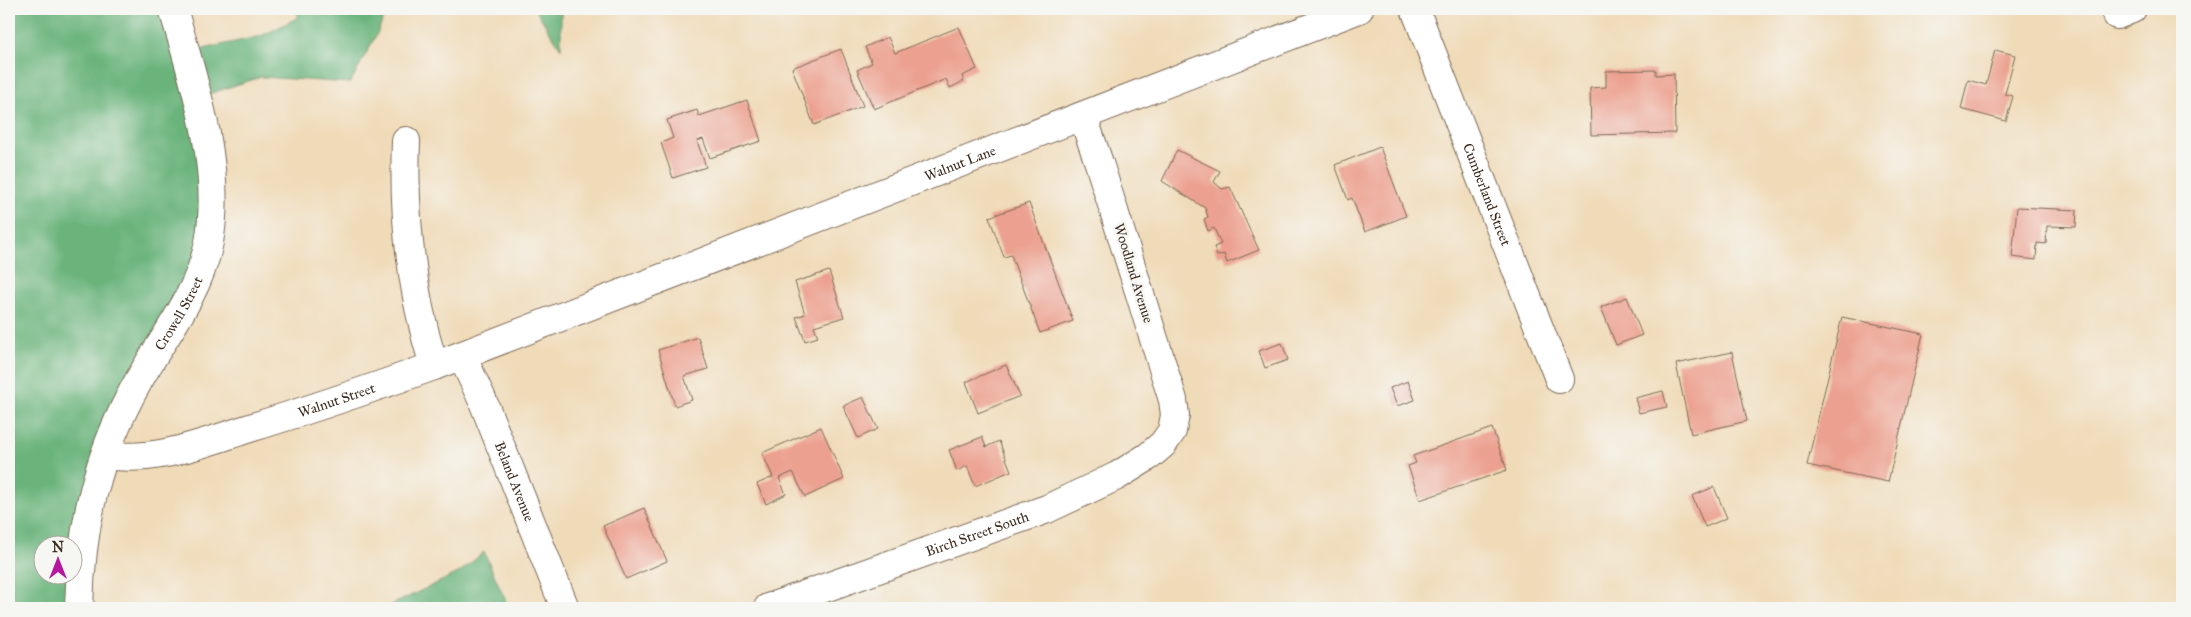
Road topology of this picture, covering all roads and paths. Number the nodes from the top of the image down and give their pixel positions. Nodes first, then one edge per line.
1 (173, 9) edge
2 (1359, 9) edge
3 (1415, 9) edge
4 (1083, 117) junction
5 (406, 142) dead end
6 (562, 318) joint
7 (462, 356) junction
8 (434, 366) junction
9 (1559, 379) dead end
10 (1172, 431) joint
11 (106, 455) junction
12 (80, 608) edge
13 (565, 608) edge
14 (768, 608) edge

1 - 11 street, Crowell Street
2 - 4 street, Walnut Lane
3 - 9 street, Cumberland Street
4 - 6 street, Walnut Lane
4 - 10 street, Woodland Avenue
5 - 8 street
6 - 7 street, Walnut Street
7 - 8 street, Walnut Street
7 - 13 street, Beland Avenue
8 - 11 street, Walnut Street
10 - 14 street, Birch Street South
11 - 12 street, Crowell Street

